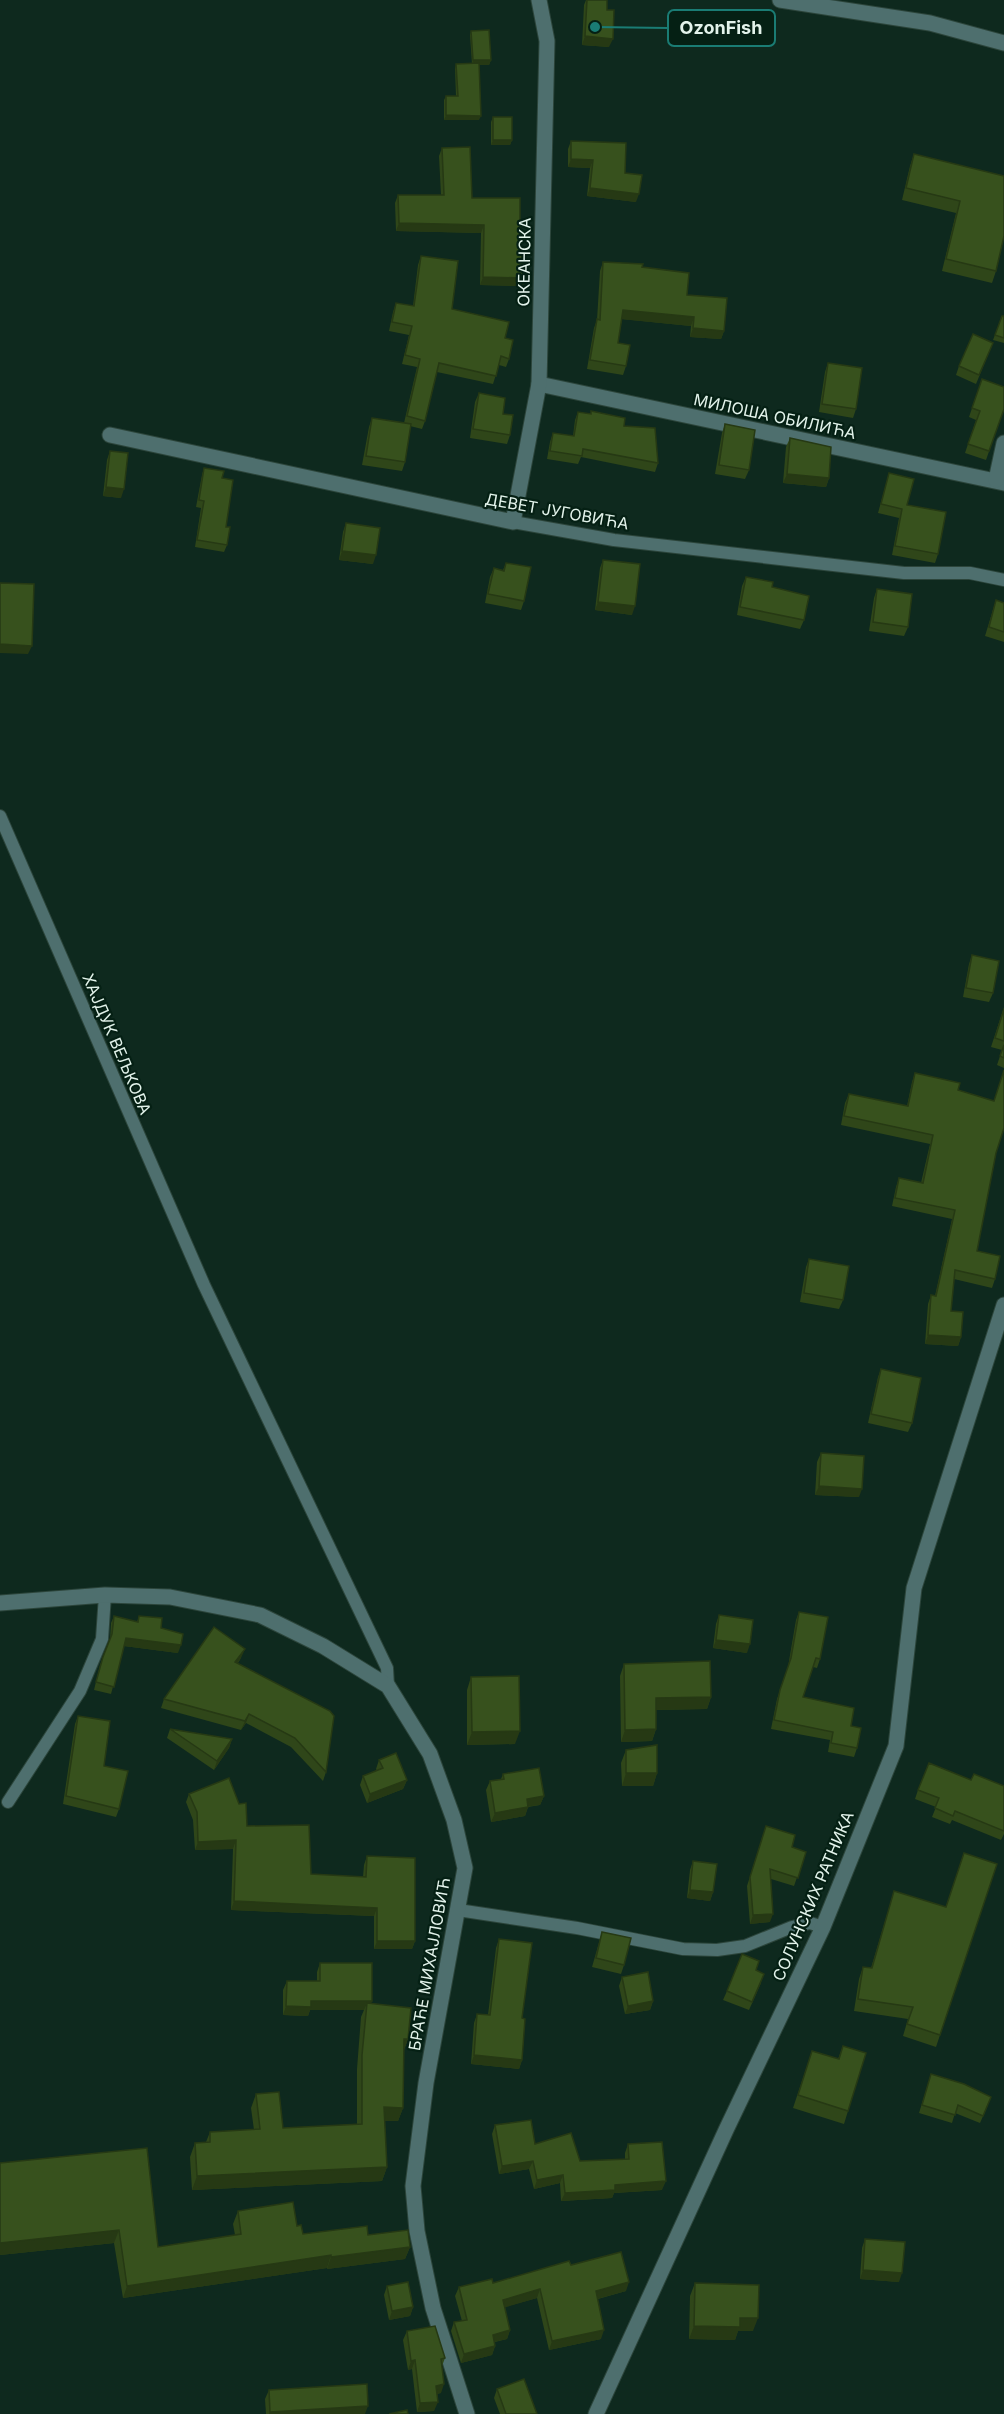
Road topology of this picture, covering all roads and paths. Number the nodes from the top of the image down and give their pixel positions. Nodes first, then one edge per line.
1 (539, 0) edge
2 (780, 0) edge
3 (1004, 44) edge
4 (539, 384) junction
5 (110, 435) dead end
6 (1004, 443) edge
7 (1000, 482) edge
8 (513, 522) junction
9 (1004, 580) edge
10 (0, 816) edge
11 (1004, 1305) edge
12 (105, 1595) junction
13 (0, 1604) edge
14 (388, 1686) junction
15 (8, 1802) dead end
16 (458, 1910) junction
17 (823, 1927) junction
18 (466, 2414) edge
19 (596, 2414) edge

1 - 4 street, ОКЕАНСКА
2 - 3 street
4 - 7 street, МИЛОША ОБИЛИЋА
4 - 8 street, ОКЕАНСКА
5 - 8 street, ДЕВЕТ ЈУГОВИЋА
6 - 7 street
8 - 9 lane, ДЕВЕТ ЈУГОВИЋА
10 - 14 lane, ХАЈДУК ВЕЉКОВА
11 - 17 street, СОЛУНСКИХ РАТНИКА
12 - 13 street, БРАЋЕ МИХАЈЛОВИЋ
12 - 14 street, БРАЋЕ МИХАЈЛОВИЋ
12 - 15 lane
14 - 16 street, БРАЋЕ МИХАЈЛОВИЋ
16 - 17 lane
16 - 18 street, БРАЋЕ МИХАЈЛОВИЋ
17 - 19 street, СОЛУНСКИХ РАТНИКА

